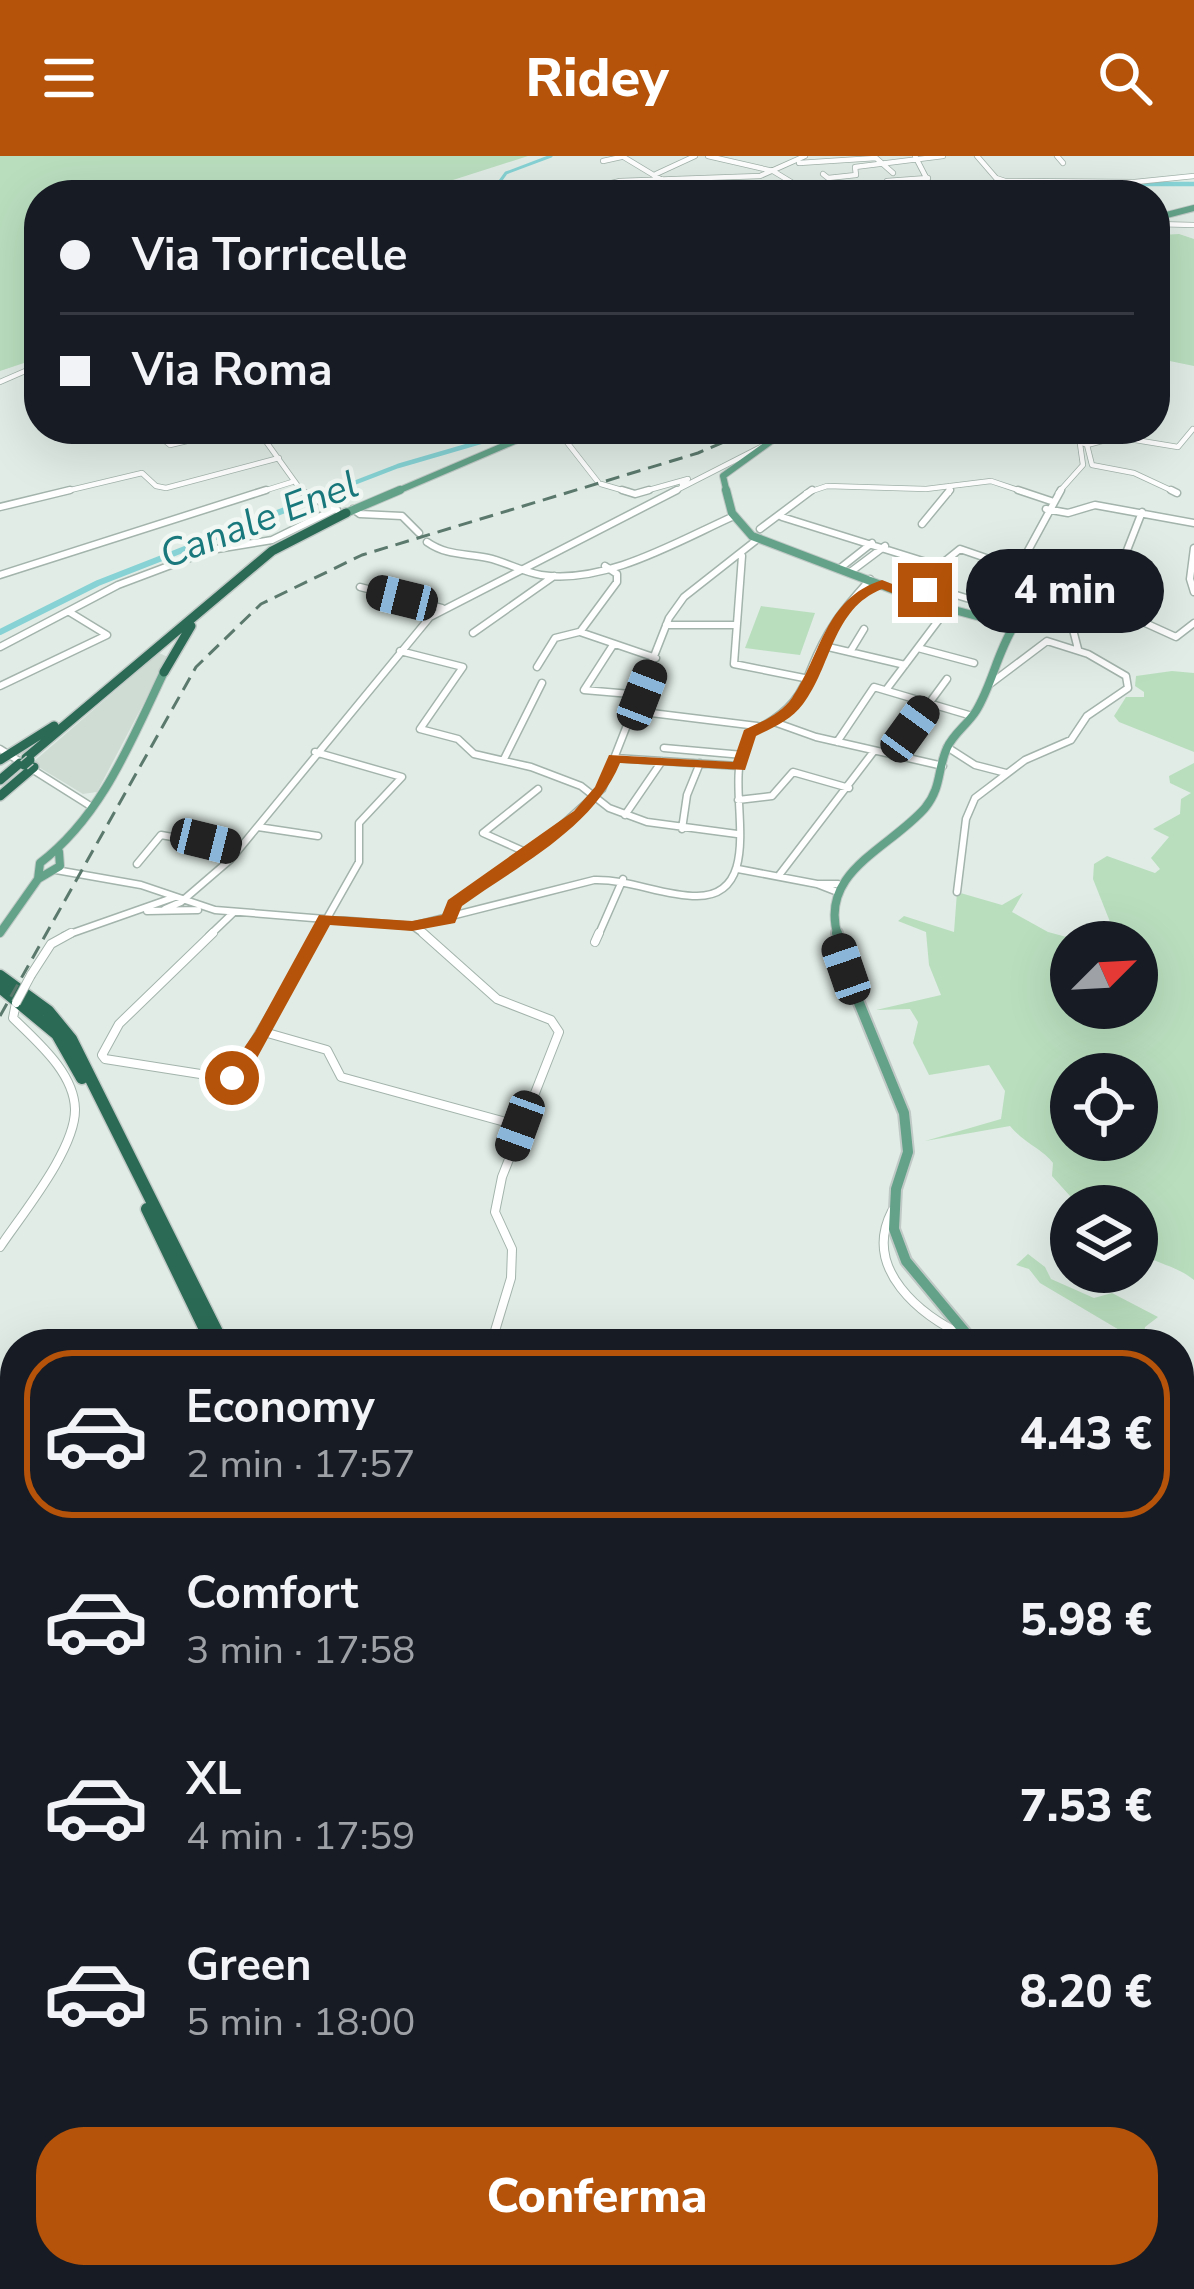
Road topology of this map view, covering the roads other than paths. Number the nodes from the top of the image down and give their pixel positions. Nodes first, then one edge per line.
1 (625, 156) edge
2 (694, 156) edge
3 (708, 156) edge
4 (805, 156) edge
5 (977, 156) edge
6 (1057, 156) edge
7 (943, 157) edge
8 (916, 159) edge
9 (609, 161) dead end
10 (794, 161) junction
11 (884, 164) junction
12 (952, 164) dead end
13 (1063, 164) dead end
14 (773, 171) junction
15 (893, 173) dead end
16 (823, 174) dead end
17 (1194, 176) edge
18 (661, 177) junction
19 (930, 178) joint
20 (633, 180) edge
21 (665, 180) edge
22 (786, 180) edge
23 (901, 180) edge
24 (998, 180) edge
25 (1148, 180) edge
26 (1193, 429) edge
27 (268, 444) edge
28 (512, 444) edge
29 (568, 444) edge
30 (1083, 444) joint
31 (1158, 444) edge
32 (765, 445) joint
33 (279, 458) junction
34 (292, 482) junction
35 (949, 486) junction
36 (1177, 493) dead end
37 (665, 496) junction
38 (1052, 501) junction
39 (0, 507) edge
40 (1046, 509) junction
41 (345, 510) junction
42 (1142, 512) junction
43 (781, 517) junction
44 (922, 524) dead end
45 (1194, 524) edge
46 (755, 531) junction
47 (418, 532) dead end
48 (427, 542) dead end
49 (873, 542) junction
50 (888, 548) junction
51 (1194, 548) edge
52 (860, 553) junction
53 (742, 554) junction
54 (871, 557) junction
55 (1124, 558) dead end
56 (605, 566) junction
57 (521, 569) junction
58 (1018, 569) junction
59 (844, 571) junction
60 (0, 574) edge
61 (554, 576) junction
62 (869, 580) junction
63 (882, 584) junction
64 (360, 587) dead end
65 (922, 589) dead end
66 (1039, 590) junction
67 (862, 592) junction
68 (1194, 592) edge
69 (953, 594) dead end
70 (913, 597) junction
71 (443, 608) junction
72 (205, 609) junction
73 (947, 609) junction
74 (69, 612) junction
75 (1037, 613) junction
76 (981, 616) junction
77 (1070, 621) junction
78 (1011, 622) junction
79 (1080, 622) dead end
80 (1194, 622) edge
81 (666, 625) junction
82 (734, 625) junction
83 (864, 629) dead end
84 (473, 632) dead end
85 (175, 634) junction
86 (583, 634) junction
87 (1, 645) edge
88 (613, 645) junction
89 (824, 646) junction
90 (918, 648) junction
91 (1078, 649) junction
92 (399, 651) junction
93 (850, 652) junction
94 (656, 658) junction
95 (974, 663) dead end
96 (905, 665) junction
97 (537, 667) dead end
98 (164, 672) joint
99 (809, 679) junction
100 (947, 679) dead end
101 (542, 683) dead end
102 (987, 685) junction
103 (0, 686) edge
104 (886, 691) junction
105 (642, 695) junction
106 (929, 702) junction
107 (91, 703) junction
108 (635, 711) junction
109 (972, 716) junction
110 (772, 722) junction
111 (758, 726) junction
112 (837, 742) junction
113 (947, 747) junction
114 (664, 748) dead end
115 (874, 751) junction
116 (2, 752) edge
117 (315, 752) junction
118 (743, 755) junction
119 (890, 755) junction
120 (614, 758) junction
121 (503, 759) junction
122 (663, 760) junction
123 (27, 763) junction
124 (700, 763) junction
125 (740, 766) junction
126 (943, 766) junction
127 (1006, 773) junction
128 (45, 775) junction
129 (23, 779) junction
130 (0, 783) edge
131 (849, 788) junction
132 (538, 789) dead end
133 (73, 794) junction
134 (0, 796) edge
135 (595, 796) junction
136 (738, 800) junction
137 (93, 805) junction
138 (625, 815) junction
139 (82, 821) junction
140 (258, 827) junction
141 (682, 829) junction
142 (737, 834) junction
143 (318, 836) dead end
144 (240, 849) junction
145 (530, 854) junction
146 (137, 864) dead end
147 (53, 866) junction
148 (738, 869) junction
149 (780, 874) junction
150 (622, 879) junction
151 (836, 888) junction
152 (957, 892) dead end
153 (177, 900) junction
154 (165, 909) junction
155 (215, 910) junction
156 (139, 912) junction
157 (234, 912) junction
158 (325, 919) junction
159 (449, 919) junction
160 (412, 926) junction
161 (0, 933) edge
162 (595, 942) dead end
163 (0, 976) edge
164 (0, 987) edge
165 (264, 1032) junction
166 (520, 1126) junction
167 (895, 1206) junction
168 (0, 1247) edge
169 (175, 1258) junction
170 (206, 1329) edge
171 (215, 1329) edge
172 (496, 1329) edge
173 (949, 1329) edge
174 (962, 1329) edge

1 - 9 street
1 - 18 street
2 - 18 street
3 - 14 street
4 - 10 street
5 - 24 street
6 - 13 street
7 - 8 street
7 - 12 street
8 - 11 street
8 - 19 street
10 - 11 street
10 - 14 street
11 - 15 street
11 - 16 street
14 - 18 street
14 - 22 street
17 - 25 street
18 - 20 street
18 - 21 street
19 - 23 street
26 - 31 street
27 - 33 street
28 - 41 main road
29 - 37 street
30 - 36 street
30 - 38 street
32 - 37 street
32 - 46 main road
33 - 34 street
33 - 39 street
34 - 41 street
34 - 60 street
35 - 38 street
35 - 43 street
35 - 44 street
37 - 57 street
38 - 40 street
40 - 42 street
40 - 58 street
41 - 47 street
41 - 72 highway
41 - 74 street
42 - 45 street
42 - 55 street
43 - 46 street
43 - 49 street
46 - 53 street
46 - 56 street
46 - 59 main road
48 - 57 street
49 - 50 street
49 - 52 street
50 - 54 street
50 - 58 street
51 - 68 street
52 - 54 street
52 - 59 street
53 - 81 street
53 - 82 street
54 - 59 street
56 - 61 street
56 - 86 street
57 - 61 street
57 - 71 street
58 - 66 street
59 - 62 main road
61 - 84 street
62 - 63 main road
62 - 67 street
63 - 67 street
63 - 70 main road
64 - 71 street
65 - 70 street
66 - 75 street
66 - 80 street
67 - 89 street
69 - 76 street
70 - 73 main road
71 - 92 street
72 - 85 highway
72 - 98 highway
73 - 76 main road
73 - 90 street
74 - 87 street
74 - 103 street
75 - 77 street
75 - 78 street
76 - 78 main road
77 - 79 street
77 - 91 street
78 - 102 main road
81 - 82 street
81 - 94 street
82 - 99 street
83 - 93 street
85 - 107 highway
85 - 123 highway
86 - 88 street
86 - 97 street
88 - 94 street
88 - 105 street
89 - 93 street
89 - 99 street
90 - 95 street
90 - 96 street
91 - 102 street
91 - 127 street
92 - 117 street
92 - 121 street
93 - 96 street
94 - 105 street
96 - 104 street
98 - 137 main road
99 - 110 street
100 - 106 street
101 - 121 street
102 - 109 main road
104 - 106 street
104 - 112 street
105 - 108 street
106 - 109 street
106 - 119 street
107 - 116 highway
107 - 123 highway
108 - 111 street
108 - 120 street
109 - 113 main road
110 - 111 street
110 - 112 street
111 - 118 street
112 - 115 street
113 - 126 main road
113 - 127 street
114 - 118 street
115 - 119 street
115 - 131 street
116 - 123 street
117 - 140 street
117 - 158 street
118 - 125 street
119 - 126 street
120 - 122 street
120 - 135 street
121 - 135 street
122 - 124 street
122 - 138 street
123 - 128 street
123 - 129 highway
123 - 130 highway
124 - 125 street
124 - 141 street
125 - 136 street
126 - 151 main road
127 - 152 street
128 - 129 highway
128 - 133 street
129 - 134 highway
131 - 136 street
131 - 149 street
132 - 145 street
133 - 137 street
133 - 139 street
135 - 138 street
135 - 145 street
136 - 142 street
137 - 139 main road
138 - 141 street
139 - 147 main road
140 - 143 street
140 - 144 street
141 - 142 street
142 - 148 street
144 - 146 street
144 - 153 street
145 - 159 street
147 - 153 street
147 - 161 main road
148 - 149 street
148 - 150 street
149 - 151 street
150 - 159 street
150 - 162 street
151 - 167 main road
153 - 154 street
153 - 155 street
153 - 156 street
154 - 155 street
154 - 156 street
155 - 157 street
156 - 168 street, bridge
157 - 158 street
157 - 165 street
158 - 160 street
158 - 165 street
159 - 160 street
160 - 166 street
163 - 169 highway
164 - 169 highway
165 - 166 street
166 - 172 street
167 - 173 street
167 - 174 main road
169 - 170 highway
169 - 171 highway

